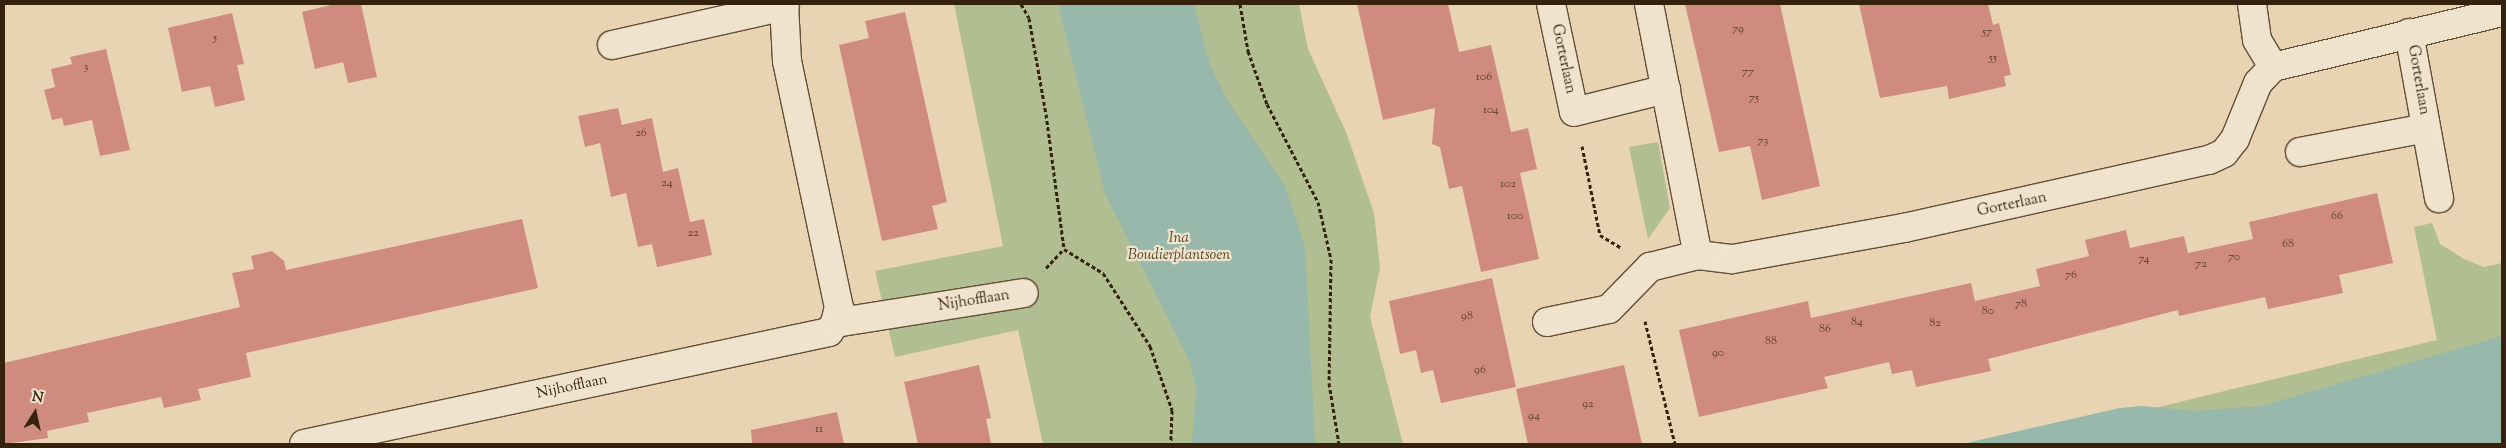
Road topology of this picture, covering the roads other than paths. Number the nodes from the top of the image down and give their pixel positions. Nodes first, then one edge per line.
1 (1551, 4) edge
2 (1649, 4) edge
3 (2252, 4) edge
4 (784, 5) edge
5 (2502, 12) edge
6 (2409, 33) junction
7 (612, 45) dead end
8 (2273, 67) junction
9 (1666, 90) junction
10 (2426, 128) junction
11 (2300, 152) dead end
12 (2439, 198) dead end
13 (1698, 254) junction
14 (1024, 293) dead end
15 (1547, 322) dead end
16 (835, 323) junction
17 (304, 444) edge

1 - 9 street, Gorterlaan
2 - 9 street
3 - 8 street
4 - 7 street
4 - 16 street
5 - 6 street, Gorterlaan
6 - 8 street, Gorterlaan
6 - 10 street, Gorterlaan
8 - 13 street, Gorterlaan
9 - 13 street
10 - 11 street, Gorterlaan
10 - 12 street, Gorterlaan
13 - 15 street, Gorterlaan
14 - 16 street, Nijhofflaan
16 - 17 street, Nijhofflaan

